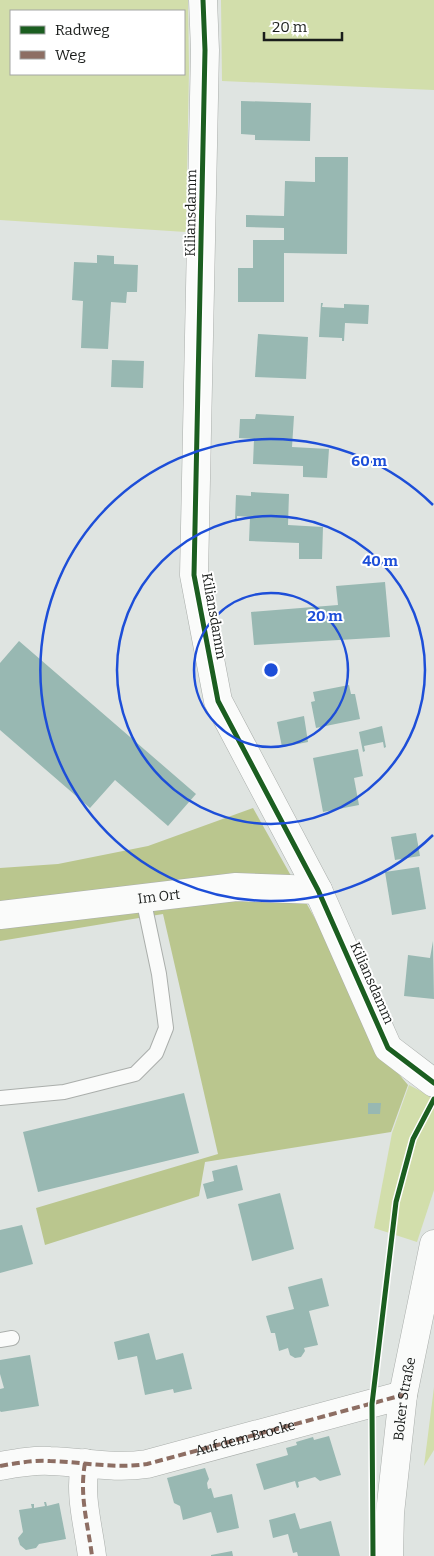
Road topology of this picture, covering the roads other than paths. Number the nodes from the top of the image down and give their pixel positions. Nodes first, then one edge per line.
1 (204, 0) edge
2 (318, 890) junction
3 (143, 898) junction
4 (0, 915) edge
5 (434, 1083) edge
6 (0, 1098) edge
7 (434, 1244) edge
8 (403, 1395) junction
9 (85, 1463) junction
10 (0, 1466) edge
11 (92, 1556) edge
12 (389, 1556) edge

1 - 2 street, Kiliansdamm
2 - 3 street, Im Ort
2 - 5 street, Kiliansdamm
3 - 4 street, Im Ort
3 - 6 lane
7 - 8 street, Boker Straße
8 - 9 street, Auf dem Brocke
8 - 12 street, Boker Straße
9 - 10 street, Auf dem Brocke
9 - 11 street

